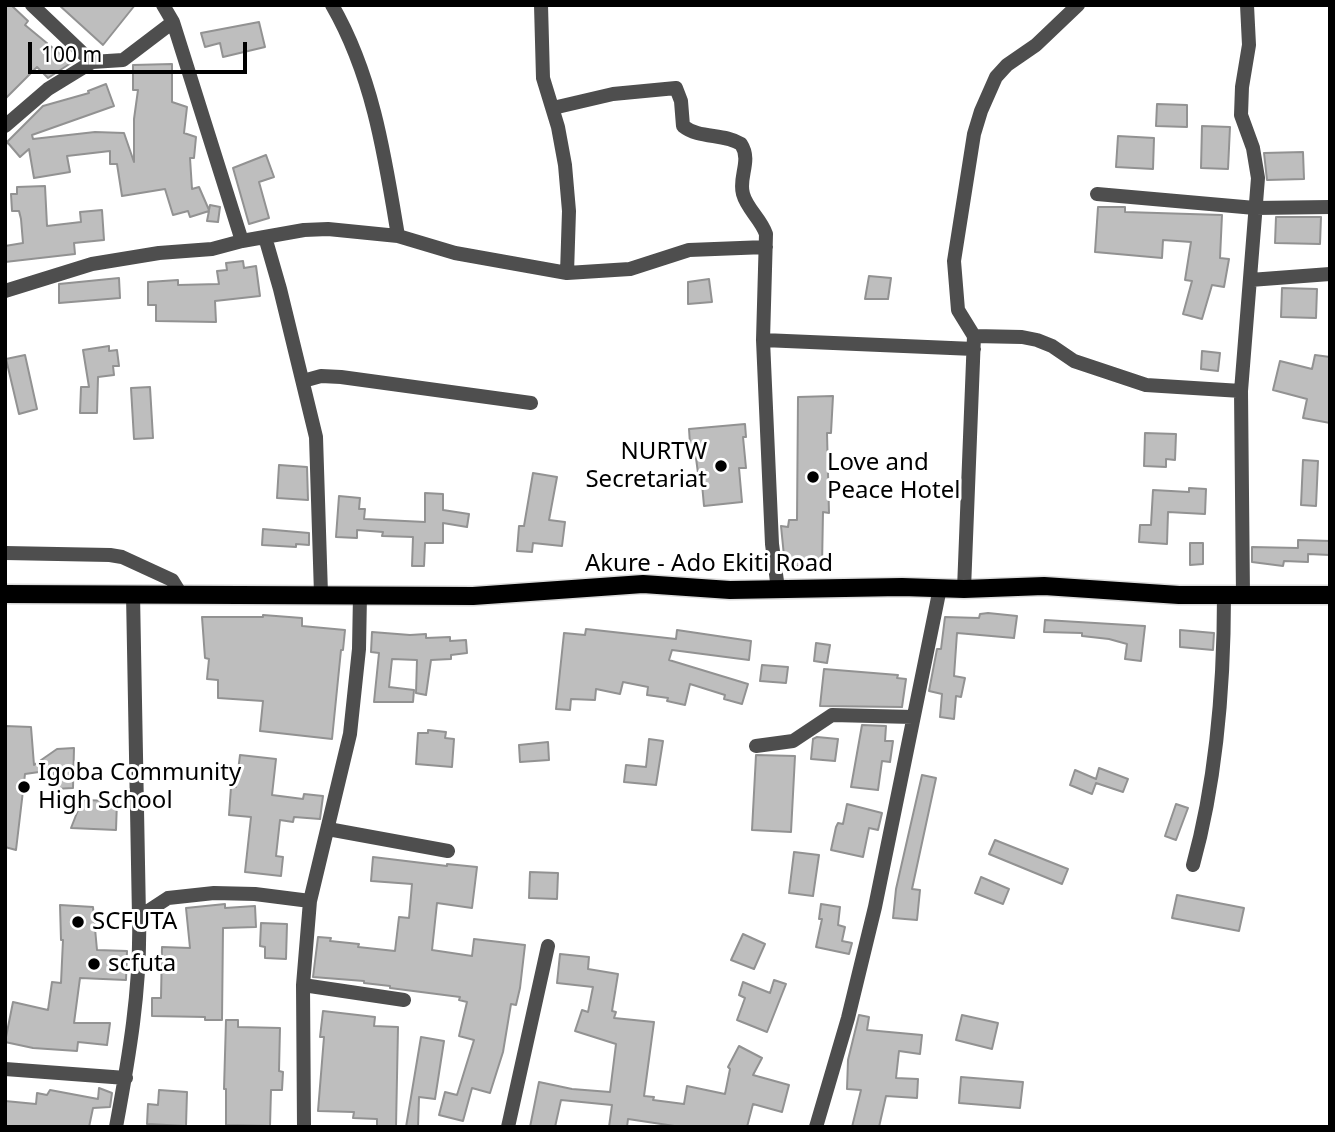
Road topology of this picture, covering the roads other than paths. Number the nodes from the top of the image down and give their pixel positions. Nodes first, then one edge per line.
1 (32, 5) edge
2 (163, 5) edge
3 (332, 5) edge
4 (541, 5) edge
5 (1077, 5) edge
6 (1247, 5) edge
7 (173, 22) junction
8 (92, 62) junction
9 (553, 108) junction
10 (5, 125) edge
11 (1097, 194) dead end
12 (1330, 207) edge
13 (1255, 208) junction
14 (398, 236) junction
15 (265, 237) junction
16 (242, 241) junction
17 (766, 247) junction
18 (567, 273) junction
19 (1330, 274) edge
20 (1250, 280) junction
21 (5, 291) edge
22 (762, 340) junction
23 (974, 342) junction
24 (303, 380) junction
25 (1241, 391) junction
26 (531, 404) dead end
27 (5, 553) edge
28 (940, 588) junction
29 (778, 589) junction
30 (964, 589) junction
31 (180, 593) junction
32 (5, 594) edge
33 (132, 594) junction
34 (321, 594) junction
35 (360, 595) junction
36 (1233, 595) junction
37 (1330, 595) edge
38 (912, 717) junction
39 (756, 746) dead end
40 (328, 829) junction
41 (448, 851) dead end
42 (1192, 865) dead end
43 (310, 901) junction
44 (139, 917) junction
45 (548, 946) dead end
46 (303, 985) junction
47 (404, 1000) dead end
48 (5, 1069) edge
49 (126, 1078) junction
50 (116, 1127) edge
51 (304, 1127) edge
52 (508, 1127) edge
53 (816, 1127) edge

1 - 8 street
2 - 7 street
3 - 14 street
4 - 9 street
5 - 23 street
6 - 13 street
7 - 8 street
7 - 16 street
8 - 10 street
9 - 17 street
9 - 18 street
11 - 13 street
12 - 13 street
13 - 20 street
14 - 15 street
14 - 18 street
15 - 16 street
15 - 24 street
16 - 21 street
17 - 18 street
17 - 22 street
19 - 20 street
20 - 25 street
22 - 23 street
22 - 29 street
23 - 25 street
23 - 30 street
24 - 26 street
24 - 34 street
25 - 36 street
27 - 31 street
28 - 29 main road, Akure - Ado Ekiti Road
28 - 30 main road, Akure - Ado Ekiti Road
28 - 38 street
29 - 35 main road, Akure - Ado Ekiti Road
30 - 36 main road, Akure - Ado Ekiti Road
31 - 33 main road, Akure - Ado Ekiti Road
31 - 34 main road, Akure - Ado Ekiti Road
32 - 33 main road, Akure - Ado Ekiti Road
33 - 44 street
34 - 35 main road, Akure - Ado Ekiti Road
35 - 40 street
36 - 37 main road, Akure - Ado Ekiti Road
36 - 42 street
38 - 39 street
38 - 53 street
40 - 41 street
40 - 43 street
43 - 44 street
43 - 46 street
44 - 49 street
45 - 52 street
46 - 47 street
46 - 51 street
48 - 49 street
49 - 50 street

